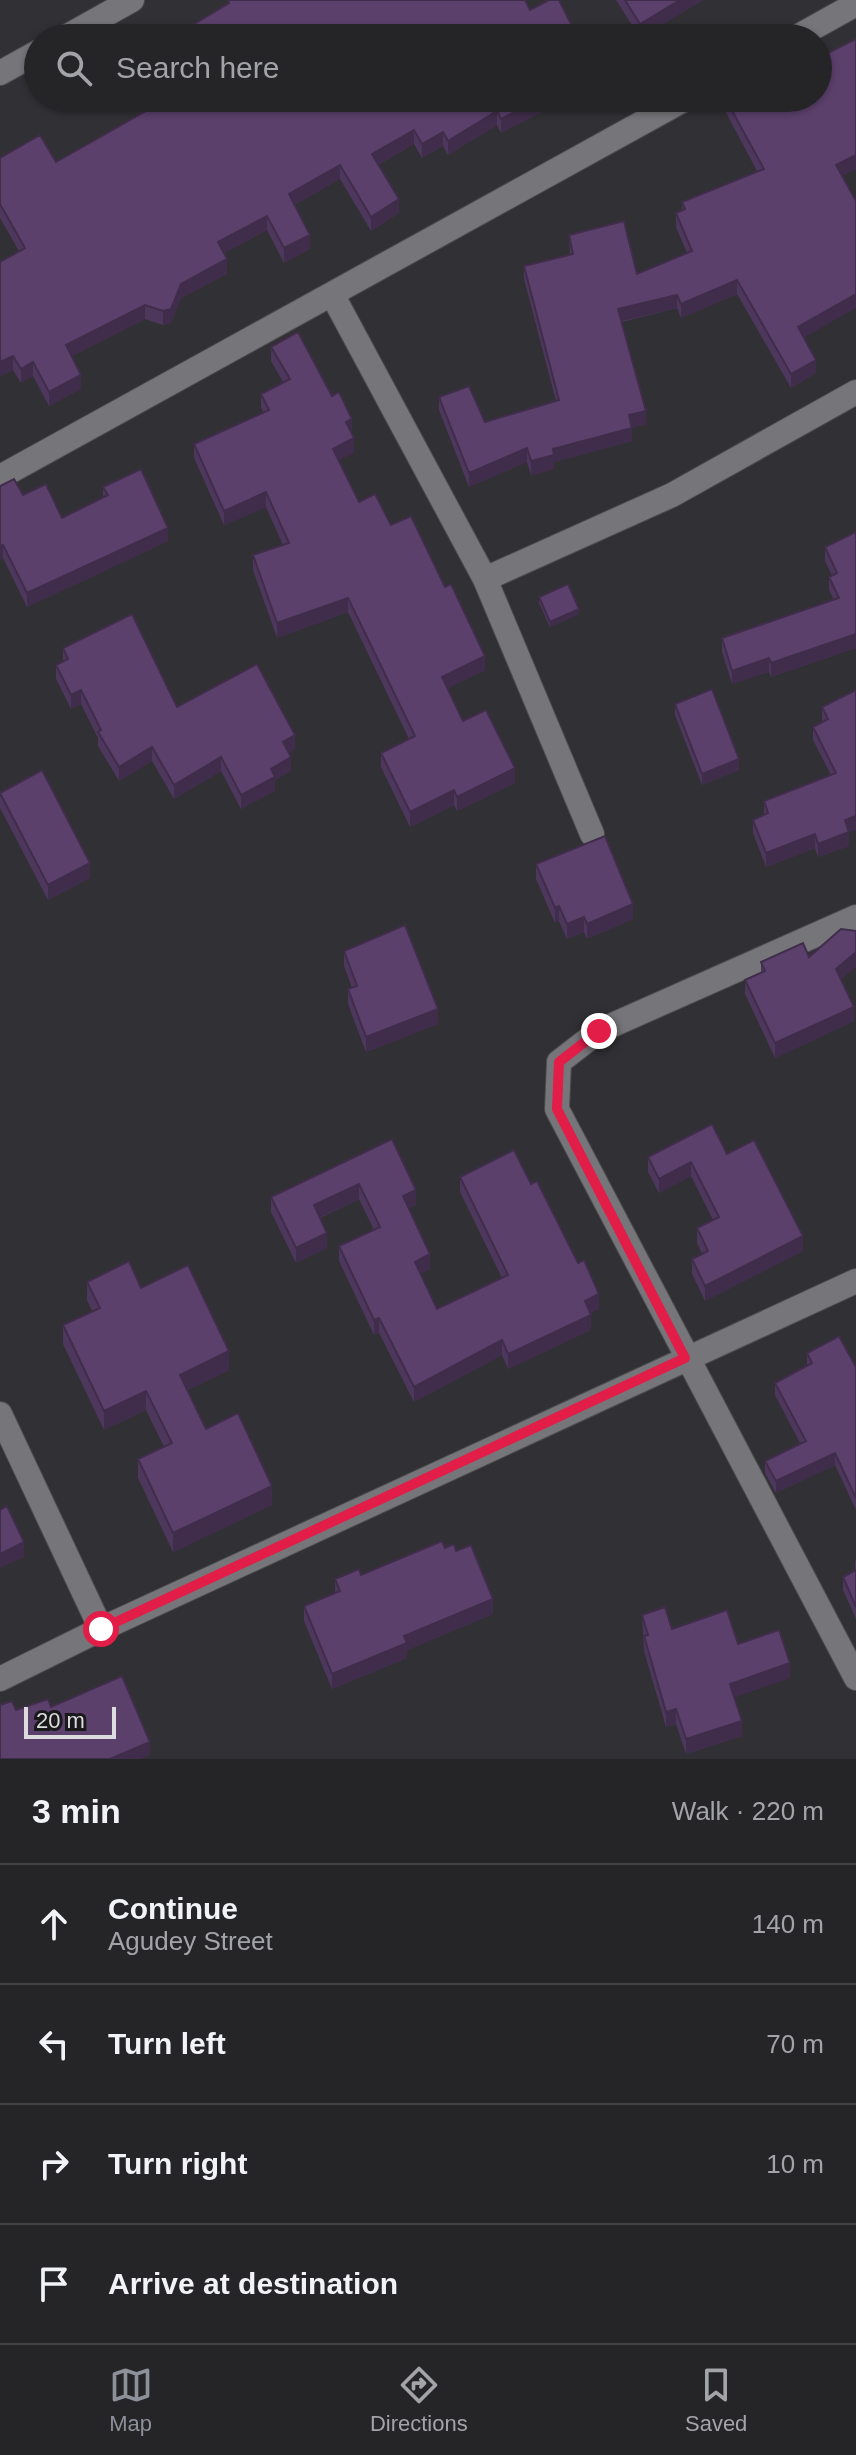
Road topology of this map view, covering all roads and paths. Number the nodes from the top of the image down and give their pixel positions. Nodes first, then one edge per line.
1 (132, 0) edge
2 (856, 4) edge
3 (89, 24) edge
4 (820, 24) edge
5 (24, 60) edge
6 (0, 73) edge
7 (662, 112) edge
8 (333, 296) junction
9 (856, 392) edge
10 (0, 477) edge
11 (485, 579) junction
12 (592, 834) dead end
13 (856, 917) edge
14 (856, 1281) edge
15 (685, 1358) junction
16 (0, 1414) edge
17 (101, 1629) junction
18 (856, 1678) edge
19 (0, 1679) edge

1 - 3 street
2 - 4 street
5 - 6 street
7 - 8 street
8 - 10 street
8 - 11 street
9 - 11 street
11 - 12 street
13 - 15 street
14 - 15 street
15 - 17 street
15 - 18 street
16 - 17 street
17 - 19 street

